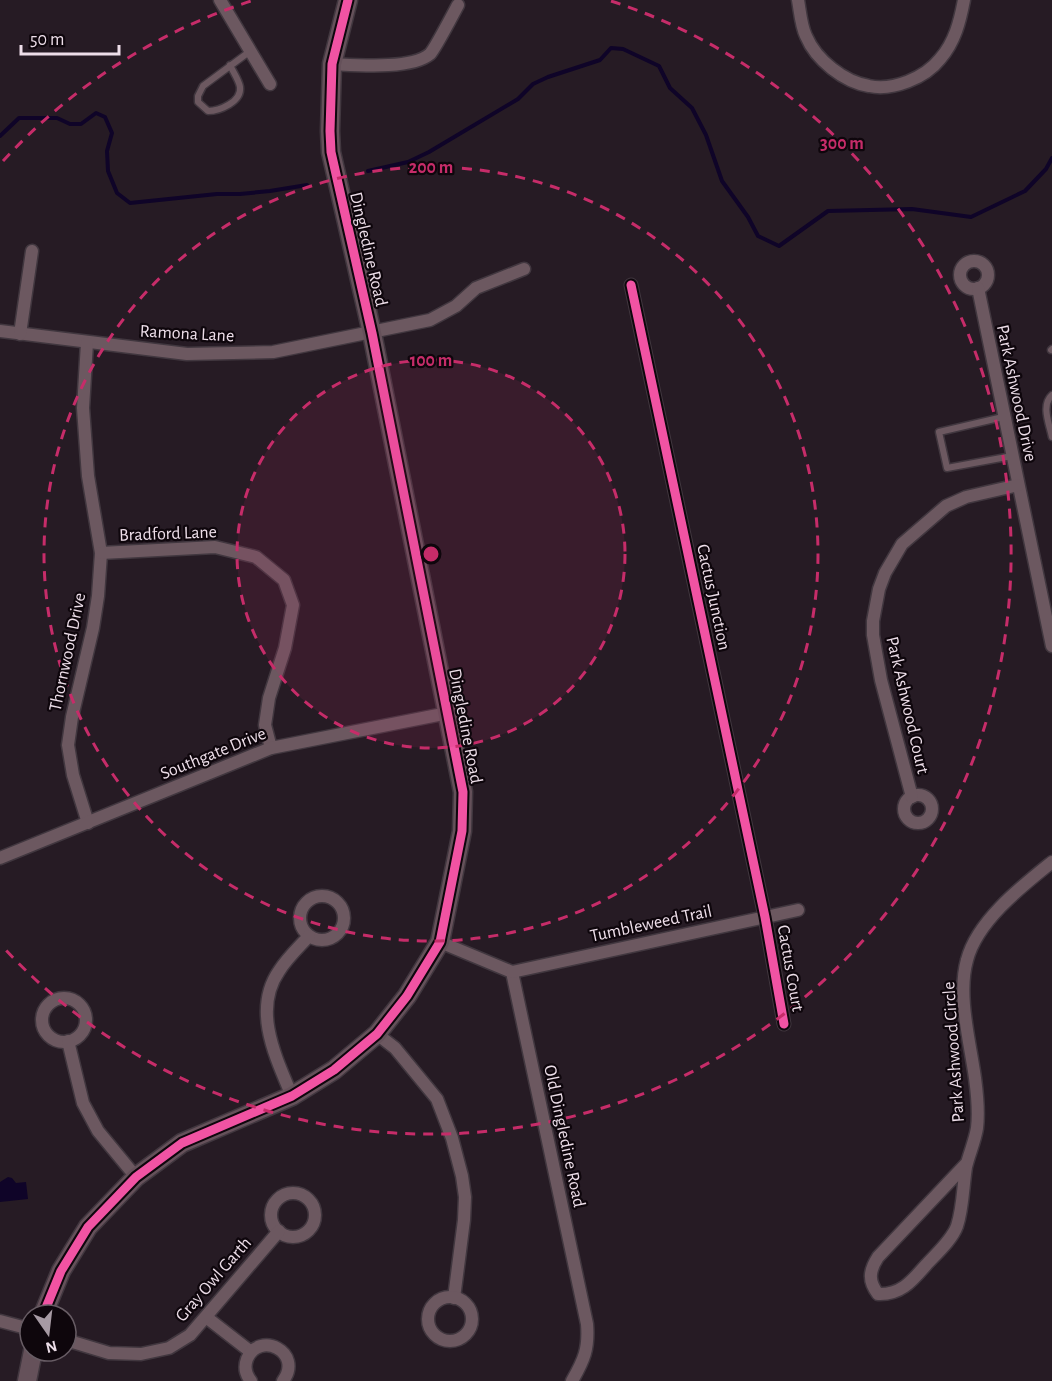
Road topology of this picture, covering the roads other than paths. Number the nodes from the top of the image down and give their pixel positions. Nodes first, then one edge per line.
1 (220, 0) edge
2 (348, 0) edge
3 (798, 0) edge
4 (964, 0) edge
5 (458, 5) dead end
6 (249, 52) junction
7 (332, 64) junction
8 (230, 65) junction
9 (270, 84) dead end
10 (32, 251) dead end
11 (524, 269) dead end
12 (631, 285) dead end
13 (978, 288) dead end
14 (0, 331) edge
15 (372, 333) junction
16 (20, 334) junction
17 (87, 343) junction
18 (1052, 395) edge
19 (1003, 417) junction
20 (1052, 437) edge
21 (1012, 456) junction
22 (1018, 485) junction
23 (101, 553) junction
24 (1052, 646) edge
25 (448, 713) junction
26 (271, 748) junction
27 (912, 797) dead end
28 (88, 823) junction
29 (0, 858) edge
30 (1052, 862) edge
31 (798, 910) dead end
32 (765, 917) junction
33 (309, 936) dead end
34 (440, 942) junction
35 (512, 972) junction
36 (784, 1024) dead end
37 (377, 1034) junction
38 (68, 1041) dead end
39 (292, 1096) junction
40 (967, 1163) junction
41 (136, 1177) junction
42 (279, 1231) dead end
43 (454, 1298) dead end
44 (48, 1303) edge
45 (206, 1317) junction
46 (0, 1321) edge
47 (18, 1326) edge
48 (78, 1344) edge
49 (251, 1352) junction
50 (31, 1363) edge
51 (27, 1381) edge
52 (251, 1381) edge
53 (283, 1381) edge
54 (572, 1381) edge

1 - 6 street
2 - 7 street, Dingledine Road
3 - 4 street
5 - 7 street
6 - 8 lane
6 - 9 street
7 - 15 street, Dingledine Road
8 - 8 lane
10 - 16 street
11 - 15 street, Ramona Lane
12 - 32 street, Cactus Junction
13 - 19 street, Park Ashwood Drive
14 - 16 street, Ramona Lane
15 - 17 street, Ramona Lane
15 - 25 street, Dingledine Road
16 - 17 street, Ramona Lane
17 - 23 street, Thornwood Drive
18 - 20 lane
19 - 21 street, Park Ashwood Drive
19 - 21 lane
21 - 22 street, Park Ashwood Drive
22 - 24 street, Park Ashwood Drive
22 - 27 street, Park Ashwood Court
23 - 26 street, Bradford Lane
23 - 28 street, Thornwood Drive
25 - 26 street, Southgate Drive
25 - 34 street, Dingledine Road
26 - 28 street, Southgate Drive
28 - 29 street, Southgate Drive
30 - 40 street, Park Ashwood Circle
31 - 32 street, Tumbleweed Trail
32 - 35 street, Tumbleweed Trail
32 - 36 street, Cactus Court
33 - 39 street
34 - 35 street
34 - 37 street, Dingledine Road
35 - 54 street, Old Dingledine Road
37 - 39 street, Dingledine Road
37 - 43 street
38 - 41 street
39 - 41 street, Dingledine Road
40 - 40 street, Park Ashwood Circle
41 - 44 street, Dingledine Road
42 - 45 street, Gray Owl Garth
45 - 48 street, Gray Owl Garth
45 - 49 street
46 - 47 street
49 - 52 street
49 - 53 street
50 - 51 street

